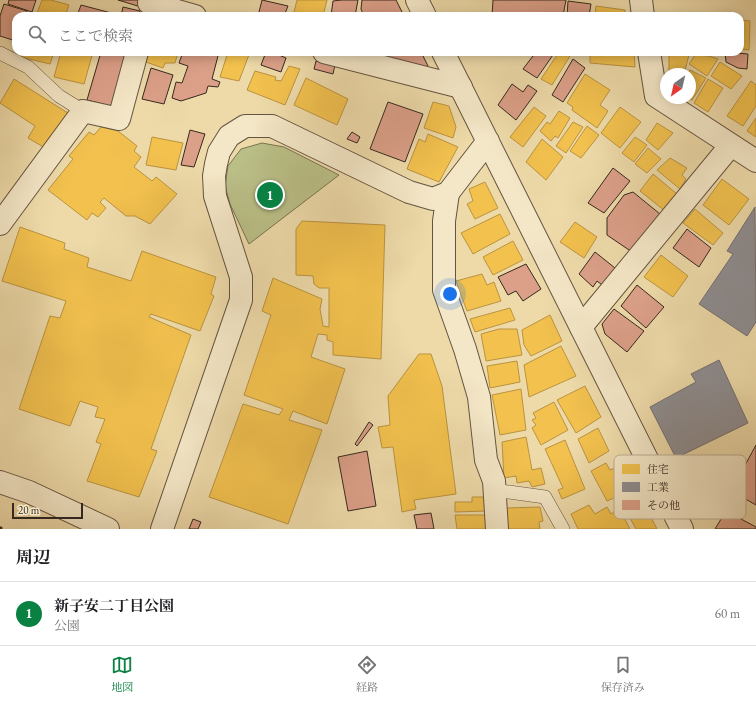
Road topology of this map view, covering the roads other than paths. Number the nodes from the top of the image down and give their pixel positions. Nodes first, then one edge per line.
1 (417, 0) edge
2 (641, 0) edge
3 (148, 6) edge
4 (176, 12) edge
5 (423, 12) edge
6 (642, 12) edge
7 (0, 52) edge
8 (135, 56) edge
9 (340, 56) edge
10 (446, 56) edge
11 (650, 56) edge
12 (461, 86) junction
13 (83, 111) junction
14 (488, 140) junction
15 (731, 145) junction
16 (756, 161) edge
17 (448, 192) junction
18 (0, 224) edge
19 (581, 327) junction
20 (645, 455) edge
21 (0, 482) edge
22 (494, 490) junction
23 (677, 519) edge
24 (108, 529) edge
25 (162, 529) edge
26 (497, 529) edge
27 (563, 529) edge
28 (682, 529) edge

1 - 5 street
2 - 6 street
3 - 4 street
7 - 13 lane
8 - 13 street
9 - 12 street
10 - 12 street
11 - 15 street
12 - 14 street
13 - 18 street
14 - 17 street
14 - 19 street
15 - 16 street
15 - 19 street
17 - 22 street
17 - 25 street
19 - 20 street
21 - 24 street
22 - 26 street
22 - 27 lane
23 - 28 street

